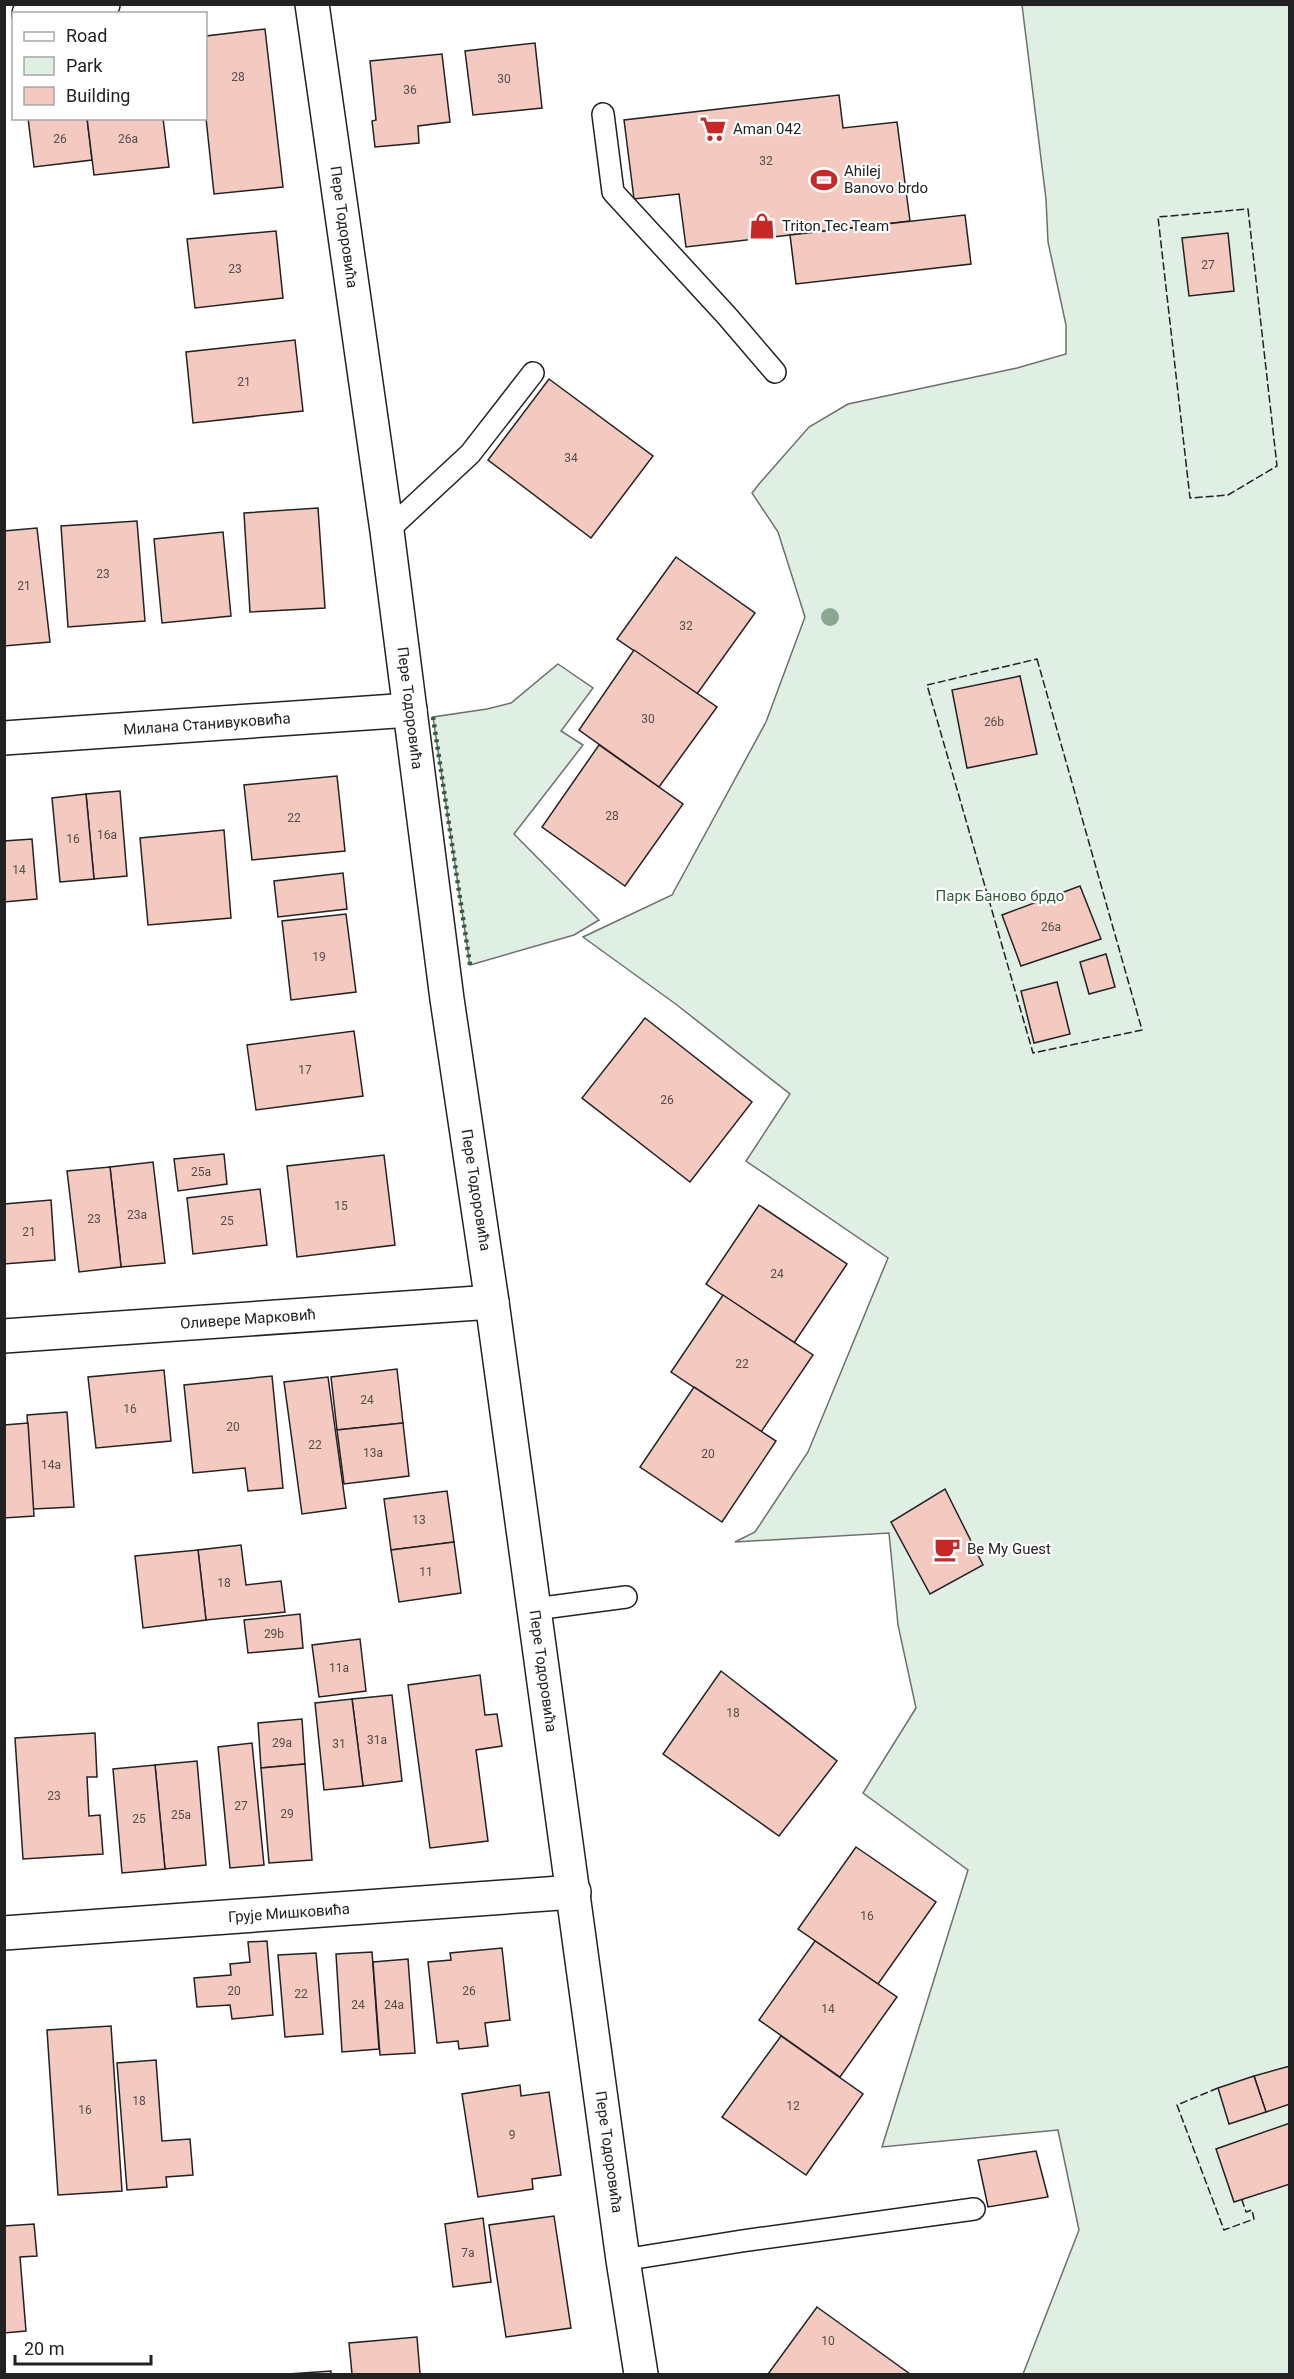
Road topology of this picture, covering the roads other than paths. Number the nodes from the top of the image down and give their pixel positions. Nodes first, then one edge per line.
1 (103, 4) edge
2 (312, 4) edge
3 (44, 12) edge
4 (603, 114) dead end
5 (775, 372) dead end
6 (533, 373) dead end
7 (387, 531) junction
8 (410, 710) junction
9 (4, 738) edge
10 (492, 1302) junction
11 (4, 1336) edge
12 (626, 1597) dead end
13 (535, 1610) junction
14 (574, 1892) junction
15 (4, 1933) edge
16 (974, 2209) dead end
17 (623, 2260) junction
18 (641, 2374) edge

1 - 3 street
2 - 7 street, Пере Тодоровића
4 - 5 lane
6 - 7 lane
7 - 8 street, Пере Тодоровића
8 - 9 street, Милана Станивуковића
8 - 10 street, Пере Тодоровића
10 - 11 street, Оливере Марковић
10 - 13 street, Пере Тодоровића
12 - 13 lane
13 - 14 street, Пере Тодоровића
14 - 15 street, Грује Мишковића
14 - 17 street, Пере Тодоровића
16 - 17 lane
17 - 18 street, Пере Тодоровића

